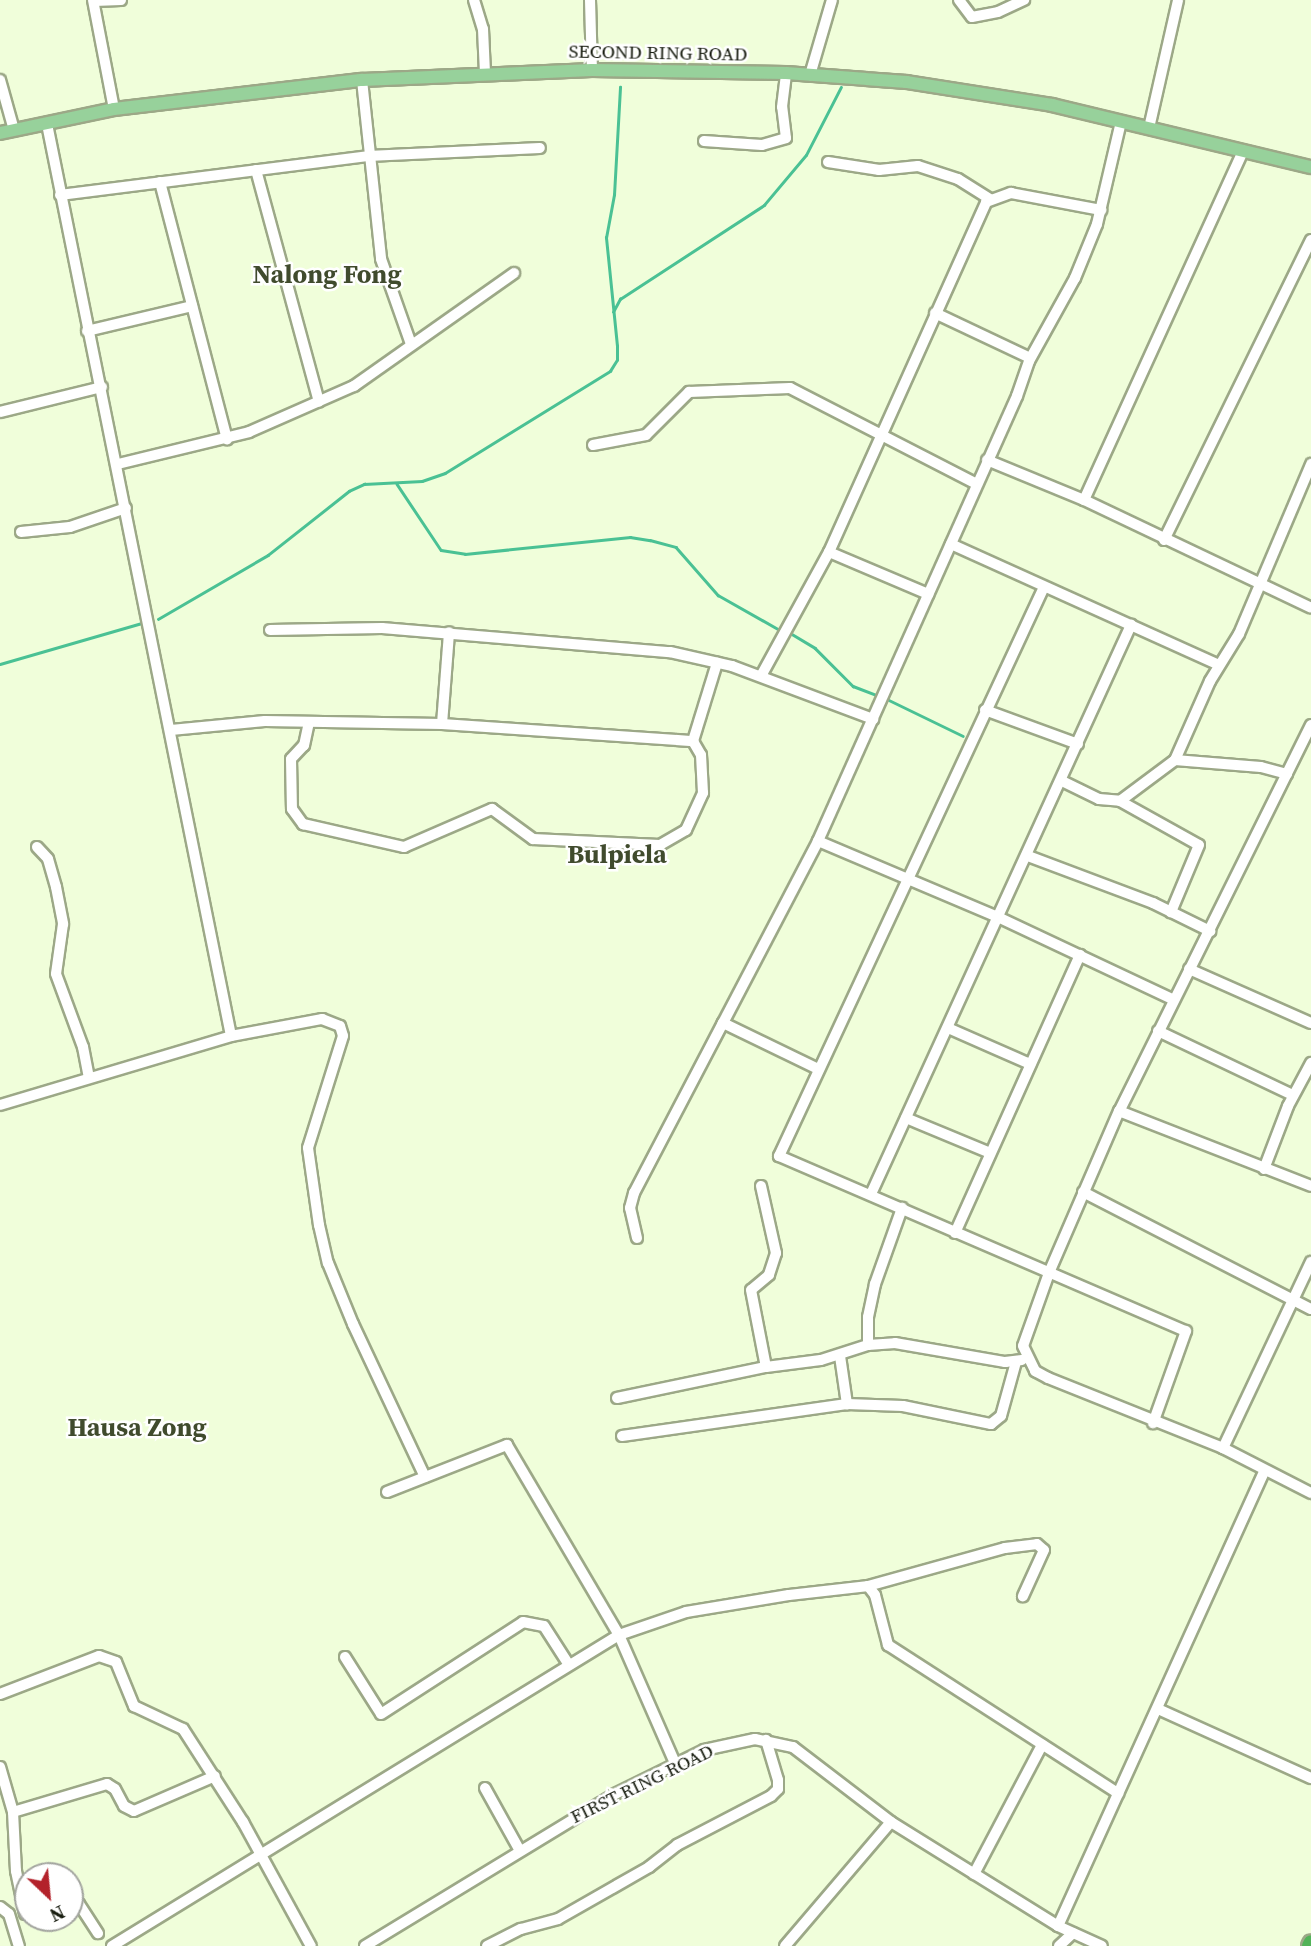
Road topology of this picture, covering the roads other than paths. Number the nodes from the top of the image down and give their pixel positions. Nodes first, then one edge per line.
1 (121, 0) edge
2 (474, 0) edge
3 (590, 0) edge
4 (832, 0) edge
5 (959, 0) edge
6 (1024, 0) edge
7 (1178, 0) edge
8 (93, 1) edge
9 (592, 70) junction
10 (485, 73) junction
11 (786, 73) junction
12 (810, 75) junction
13 (0, 80) edge
14 (362, 80) junction
15 (114, 109) junction
16 (1121, 122) junction
17 (47, 124) junction
18 (1149, 128) junction
19 (14, 130) junction
20 (0, 132) edge
21 (704, 141) dead end
22 (540, 148) dead end
23 (1243, 151) junction
24 (368, 156) junction
25 (828, 162) dead end
26 (1311, 167) edge
27 (256, 170) junction
28 (160, 182) junction
29 (60, 195) junction
30 (990, 199) junction
31 (1101, 210) junction
32 (1311, 240) edge
33 (514, 273) dead end
34 (192, 306) junction
35 (935, 313) junction
36 (87, 331) junction
37 (411, 344) junction
38 (1030, 358) junction
39 (102, 387) junction
40 (319, 402) junction
41 (0, 412) edge
42 (881, 438) junction
43 (227, 439) junction
44 (593, 445) dead end
45 (987, 460) junction
46 (118, 464) junction
47 (1311, 464) edge
48 (976, 484) junction
49 (1084, 500) junction
50 (126, 508) junction
51 (21, 532) dead end
52 (1164, 540) junction
53 (951, 544) junction
54 (830, 552) junction
55 (1259, 584) junction
56 (1044, 587) junction
57 (928, 594) junction
58 (1311, 608) edge
59 (1131, 625) junction
60 (270, 629) dead end
61 (449, 632) junction
62 (717, 663) junction
63 (1219, 665) junction
64 (761, 676) junction
65 (985, 710) junction
66 (873, 719) junction
67 (309, 722) junction
68 (442, 724) junction
69 (1311, 725) edge
70 (171, 730) junction
71 (693, 741) junction
72 (1078, 744) junction
73 (1299, 750) junction
74 (1311, 754) edge
75 (1175, 760) junction
76 (1287, 774) junction
77 (1062, 781) junction
78 (1120, 801) junction
79 (818, 841) junction
80 (37, 847) dead end
81 (1028, 856) junction
82 (905, 880) junction
83 (1171, 912) junction
84 (1000, 918) junction
85 (1210, 931) junction
86 (1080, 955) junction
87 (1189, 969) junction
88 (1174, 1000) junction
89 (723, 1023) junction
90 (1311, 1023) edge
91 (948, 1028) junction
92 (1158, 1031) junction
93 (231, 1036) junction
94 (1311, 1063) edge
95 (1030, 1064) junction
96 (817, 1068) junction
97 (89, 1077) junction
98 (1293, 1095) junction
99 (0, 1105) edge
100 (1119, 1111) junction
101 (906, 1118) junction
102 (990, 1153) junction
103 (1264, 1168) junction
104 (761, 1186) dead end
105 (1311, 1186) edge
106 (1083, 1192) junction
107 (871, 1194) junction
108 (902, 1209) junction
109 (955, 1233) junction
110 (638, 1238) dead end
111 (1311, 1262) edge
112 (1049, 1273) junction
113 (1294, 1296) junction
114 (1311, 1309) edge
115 (868, 1345) junction
116 (840, 1356) junction
117 (1021, 1360) junction
118 (766, 1367) junction
119 (617, 1398) dead end
120 (847, 1404) junction
121 (1153, 1423) junction
122 (622, 1436) dead end
123 (1223, 1448) junction
124 (1264, 1472) junction
125 (425, 1477) junction
126 (387, 1492) dead end
127 (1311, 1493) edge
128 (868, 1586) junction
129 (1023, 1596) dead end
130 (619, 1635) junction
131 (345, 1657) dead end
132 (569, 1665) junction
133 (0, 1694) edge
134 (1158, 1709) junction
135 (766, 1740) junction
136 (1042, 1745) junction
137 (675, 1763) junction
138 (0, 1767) edge
139 (215, 1776) junction
140 (1311, 1778) edge
141 (485, 1788) dead end
142 (1118, 1793) junction
143 (13, 1812) junction
144 (891, 1822) junction
145 (519, 1849) junction
146 (260, 1854) junction
147 (16, 1862) edge
148 (974, 1874) junction
149 (0, 1908) edge
150 (84, 1912) edge
151 (9, 1914) junction
152 (14, 1914) edge
153 (1058, 1926) junction
154 (98, 1933) dead end
155 (1073, 1933) junction
156 (19, 1946) edge
157 (112, 1946) edge
158 (311, 1946) edge
159 (365, 1946) edge
160 (487, 1946) edge
161 (785, 1946) edge
162 (1059, 1946) edge
163 (1102, 1946) edge

1 - 8 street
2 - 10 street
3 - 9 street
4 - 12 street
5 - 6 street
7 - 18 street
8 - 15 street
9 - 10 main road, SECOND RING ROAD
9 - 11 main road, SECOND RING ROAD
10 - 14 main road, SECOND RING ROAD
11 - 12 main road, SECOND RING ROAD
11 - 21 street
12 - 16 main road, SECOND RING ROAD
13 - 19 street
14 - 15 main road, SECOND RING ROAD
14 - 24 street
15 - 17 main road, SECOND RING ROAD
16 - 18 main road, SECOND RING ROAD
16 - 31 street
17 - 19 main road, SECOND RING ROAD
17 - 29 street
18 - 23 main road, SECOND RING ROAD
19 - 20 main road, SECOND RING ROAD
22 - 24 street
23 - 26 main road, SECOND RING ROAD
23 - 49 street
24 - 27 street
24 - 37 street
25 - 30 street
27 - 28 street
27 - 40 street
28 - 29 street
28 - 34 street
29 - 36 street
30 - 31 street
30 - 35 street
31 - 38 street
32 - 52 street
33 - 37 street
34 - 36 street
34 - 43 street
35 - 38 street
35 - 42 street
36 - 39 street
37 - 40 street
38 - 45 street
39 - 41 street
39 - 46 street
40 - 43 street
42 - 44 street
42 - 48 street
42 - 54 street
43 - 46 street
45 - 48 street
45 - 49 street
46 - 50 street
47 - 55 street
48 - 53 street
49 - 52 street
50 - 51 street
50 - 70 street
52 - 55 street
53 - 56 street
53 - 57 street
54 - 57 street
54 - 64 street
55 - 58 street
55 - 63 street
56 - 59 street
56 - 65 street
57 - 66 street
59 - 63 street
59 - 72 street
60 - 61 street
61 - 62 street
61 - 68 street
62 - 64 street
62 - 71 street
63 - 75 street
64 - 66 street
65 - 72 street
65 - 82 street
66 - 79 street
67 - 68 street
67 - 70 street
67 - 71 street
68 - 71 street
69 - 73 street
70 - 93 street
72 - 77 street
73 - 74 street
73 - 76 street
75 - 76 street
75 - 78 street
76 - 85 street
77 - 78 street
77 - 81 street
78 - 83 street
79 - 82 street
79 - 89 street
80 - 97 street
81 - 83 street
81 - 84 street
82 - 84 street
82 - 96 street
83 - 85 street
84 - 86 street
84 - 91 street
85 - 87 street
86 - 88 street
86 - 95 street
87 - 88 street
87 - 90 street
88 - 92 street
89 - 96 street
89 - 110 street
91 - 95 street
91 - 101 street
92 - 98 street
92 - 100 street
93 - 97 street
93 - 125 street
94 - 98 street
95 - 102 street
96 - 107 street
97 - 99 street
98 - 103 street
100 - 103 street
100 - 106 street
101 - 102 street
101 - 107 street
102 - 109 street
103 - 105 street
104 - 118 street
106 - 112 street
106 - 113 street
107 - 108 street
108 - 109 street
108 - 115 street
109 - 112 street
111 - 113 street
112 - 117 street
112 - 121 street
113 - 114 street
113 - 123 street
115 - 116 street
115 - 117 street
116 - 118 street
116 - 120 street
117 - 120 street
117 - 121 street
118 - 119 street
120 - 122 street
121 - 123 street
123 - 124 street
124 - 127 street
124 - 134 street
125 - 126 street
125 - 130 street
128 - 129 street
128 - 130 street
128 - 136 street
130 - 132 street
130 - 137 street
131 - 132 street
132 - 146 street
133 - 139 street
134 - 140 street
134 - 142 street
135 - 137 street, FIRST RING ROAD
135 - 144 street, FIRST RING ROAD
135 - 160 street
136 - 142 street
136 - 148 street
137 - 145 street, FIRST RING ROAD
138 - 143 street
139 - 143 street
139 - 146 street
141 - 145 street
142 - 153 street
143 - 147 street
144 - 148 street, FIRST RING ROAD
144 - 161 street
145 - 159 street, FIRST RING ROAD
146 - 157 street
146 - 158 street
148 - 153 street, FIRST RING ROAD
149 - 151 street
150 - 154 street
151 - 152 street
151 - 156 street
153 - 155 street, FIRST RING ROAD
155 - 162 street
155 - 163 street, FIRST RING ROAD

